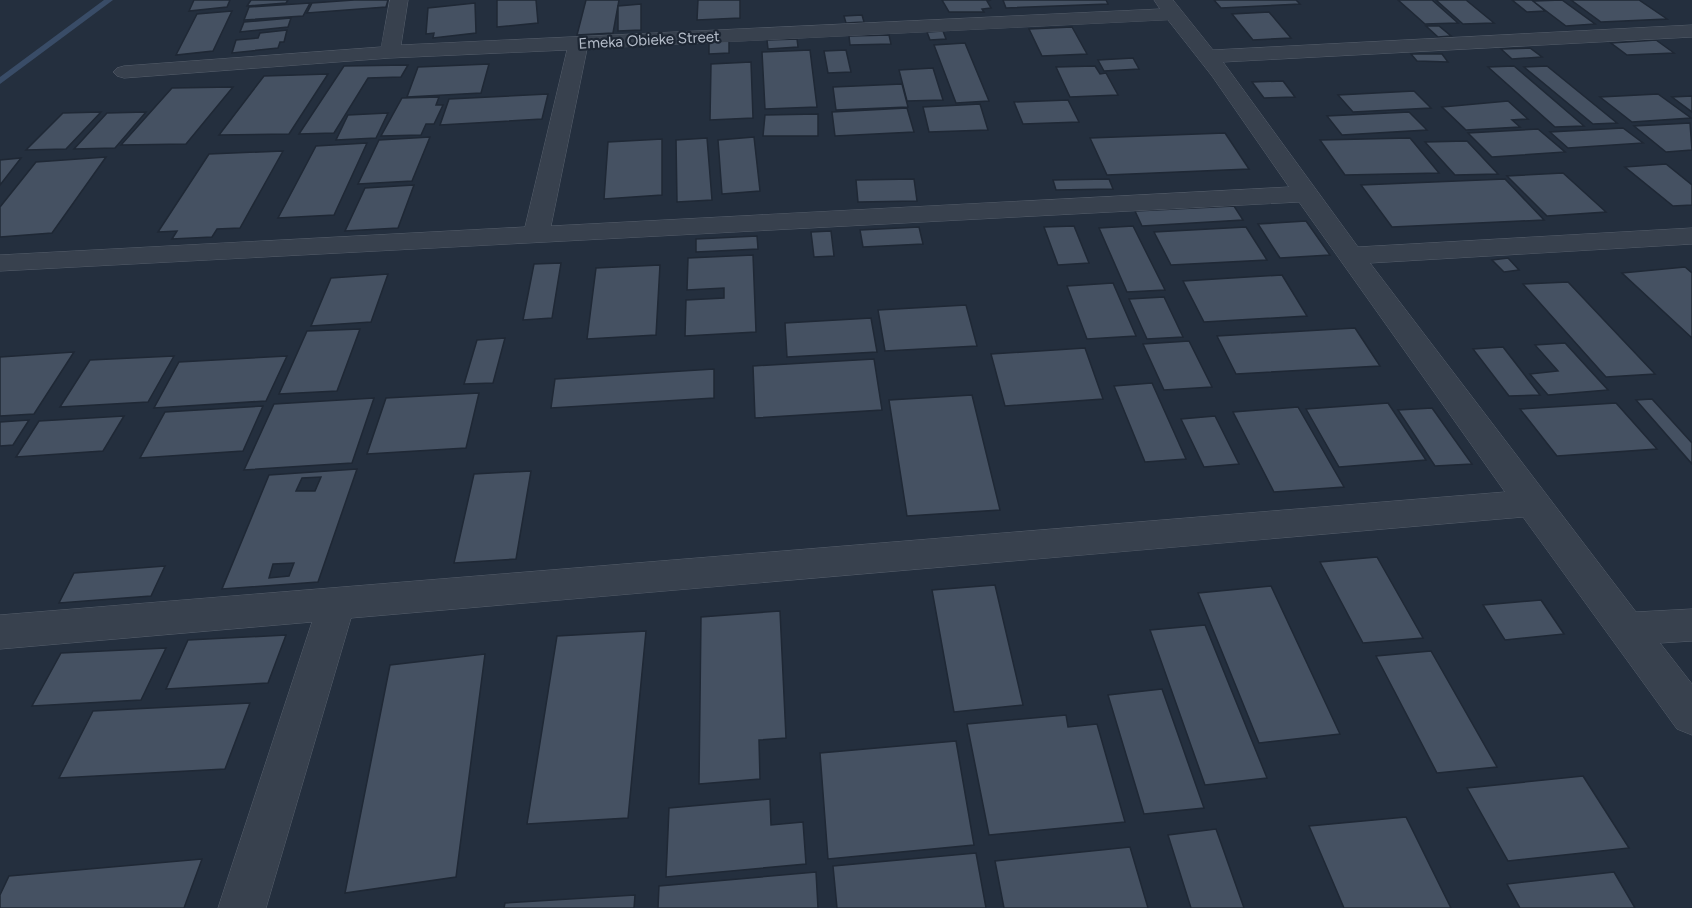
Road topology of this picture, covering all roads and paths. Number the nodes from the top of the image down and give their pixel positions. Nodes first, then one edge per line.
1 (399, 0) edge
2 (1168, 7) edge
3 (1692, 31) edge
4 (578, 44) junction
5 (390, 52) junction
6 (1209, 57) junction
7 (124, 72) dead end
8 (1305, 194) junction
9 (536, 235) junction
10 (1692, 236) edge
11 (1350, 256) junction
12 (0, 262) edge
13 (1532, 503) junction
14 (336, 606) junction
15 (1692, 625) edge
16 (1626, 629) junction
17 (0, 632) edge
18 (1692, 716) edge
19 (242, 908) edge

1 - 5 street
2 - 4 street, Emeka Obieke Street
2 - 6 street
3 - 6 street
4 - 5 street, Emeka Obieke Street
4 - 9 street
5 - 7 street, Emeka Obieke Street
6 - 8 street
8 - 9 street
8 - 11 street
9 - 12 street
10 - 11 street
11 - 13 street
13 - 14 street
13 - 16 street
14 - 17 street
14 - 19 street
15 - 16 street
16 - 18 street

